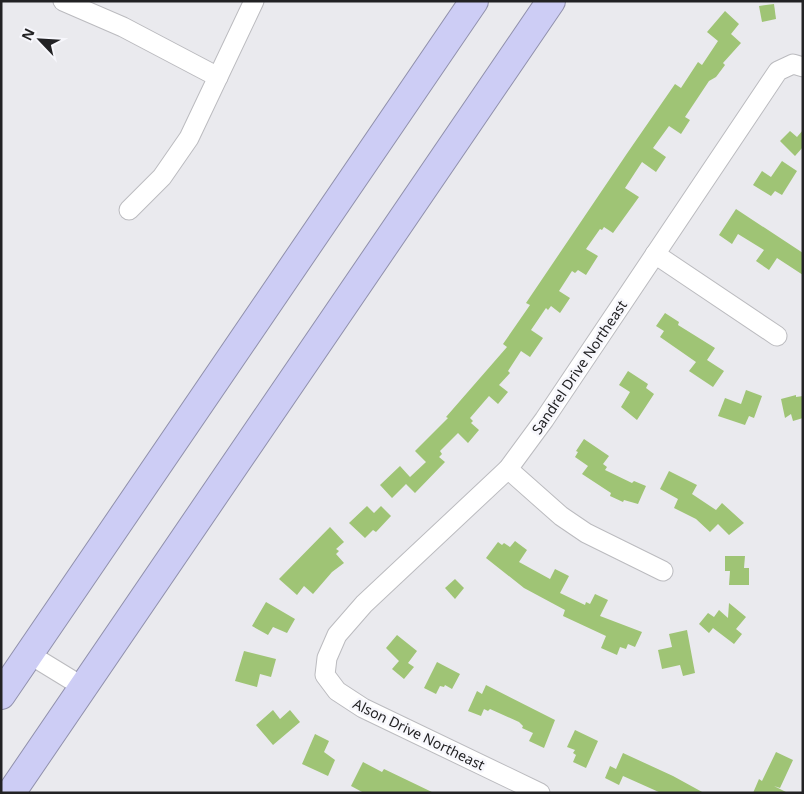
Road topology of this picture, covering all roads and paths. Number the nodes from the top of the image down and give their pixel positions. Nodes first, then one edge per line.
1 (63, 1) edge
2 (254, 1) edge
3 (474, 1) edge
4 (551, 1) edge
5 (803, 67) edge
6 (218, 77) junction
7 (129, 210) dead end
8 (655, 254) junction
9 (777, 336) dead end
10 (508, 469) junction
11 (663, 571) dead end
12 (29, 654) junction
13 (329, 654) joint
14 (83, 687) junction
15 (1, 695) edge
16 (11, 793) edge
17 (540, 793) edge

1 - 6 street
2 - 6 street
3 - 12 highway
4 - 14 highway
5 - 8 street, Sandrel Drive Northeast
6 - 7 street
8 - 9 street
8 - 10 street, Sandrel Drive Northeast
10 - 11 street
10 - 13 street, Sandrel Drive Northeast
12 - 14 street
12 - 15 highway
13 - 17 street, Alson Drive Northeast
14 - 16 highway

